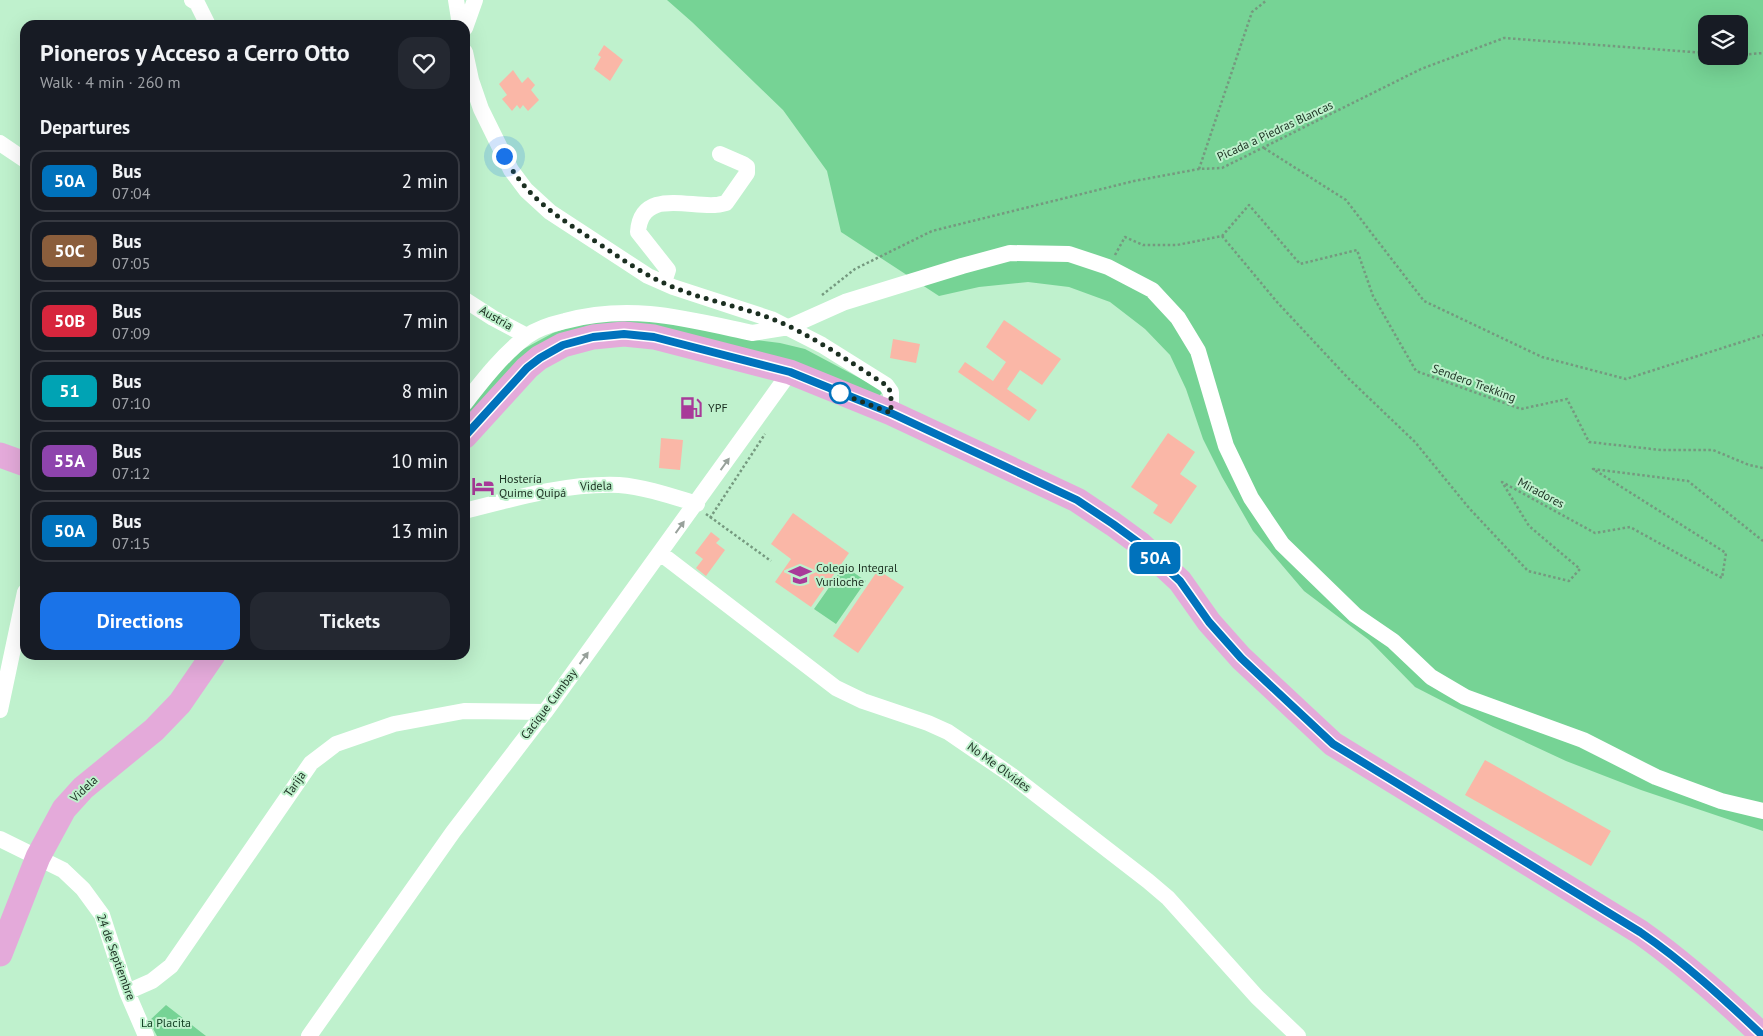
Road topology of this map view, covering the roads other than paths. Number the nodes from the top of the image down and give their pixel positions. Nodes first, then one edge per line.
1 (456, 0) edge
2 (475, 0) edge
3 (196, 1) edge
4 (206, 20) edge
5 (459, 20) edge
6 (468, 20) edge
7 (470, 75) edge
8 (0, 143) edge
9 (720, 154) dead end
10 (20, 157) edge
11 (662, 282) junction
12 (470, 303) edge
13 (789, 327) junction
14 (527, 336) junction
15 (790, 372) junction
16 (470, 397) edge
17 (891, 413) junction
18 (470, 431) edge
19 (0, 454) edge
20 (20, 462) edge
21 (696, 504) junction
22 (470, 510) edge
23 (660, 553) junction
24 (20, 616) edge
25 (210, 660) edge
26 (0, 710) edge
27 (545, 712) junction
28 (1763, 811) edge
29 (0, 839) edge
30 (38, 857) junction
31 (0, 954) edge
32 (127, 992) junction
33 (146, 1036) edge
34 (309, 1036) edge
35 (1298, 1036) edge
36 (1763, 1036) edge

1 - 5 street
2 - 6 street
3 - 4 street
7 - 11 street
8 - 10 street
9 - 11 street
11 - 13 street
12 - 14 street, Austria
13 - 14 street
13 - 17 street
13 - 28 street
14 - 16 street
15 - 17 main road
15 - 18 main road
21 -> 15 street, Cacique Cumbay
17 - 36 main road
19 - 20 main road
21 - 22 street, Videla
23 -> 21 street, Cacique Cumbay
27 -> 23 street, Cacique Cumbay
23 - 35 street, No Me Olvides
24 - 26 street
25 - 30 main road, Videla
27 - 32 street, Tarija
27 - 34 street, Cacique Cumbay
29 - 30 street, 24 de Septiembre
30 - 31 main road, Videla
30 - 32 street, 24 de Septiembre
32 - 33 street, 24 de Septiembre

